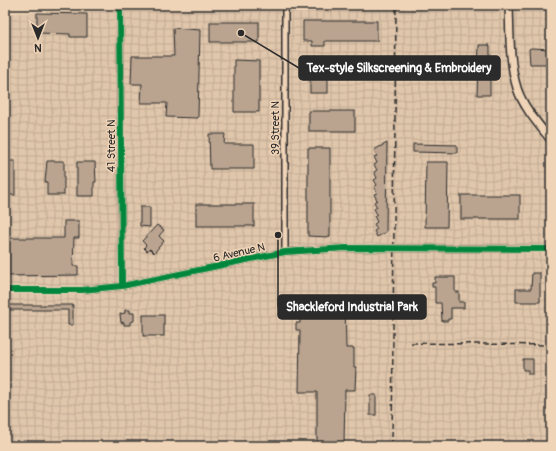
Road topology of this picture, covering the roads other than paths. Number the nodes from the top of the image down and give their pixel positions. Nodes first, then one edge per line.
1 (120, 5) edge
2 (285, 5) edge
3 (509, 5) edge
4 (551, 140) edge
5 (551, 249) edge
6 (285, 252) junction
7 (122, 286) junction
8 (5, 290) edge

1 - 7 street, 41 Street N
2 - 6 street, 39 Street N
3 - 4 street
5 - 6 street, 6 Avenue N
6 - 7 street, 6 Avenue N
7 - 8 street, 6 Avenue N

